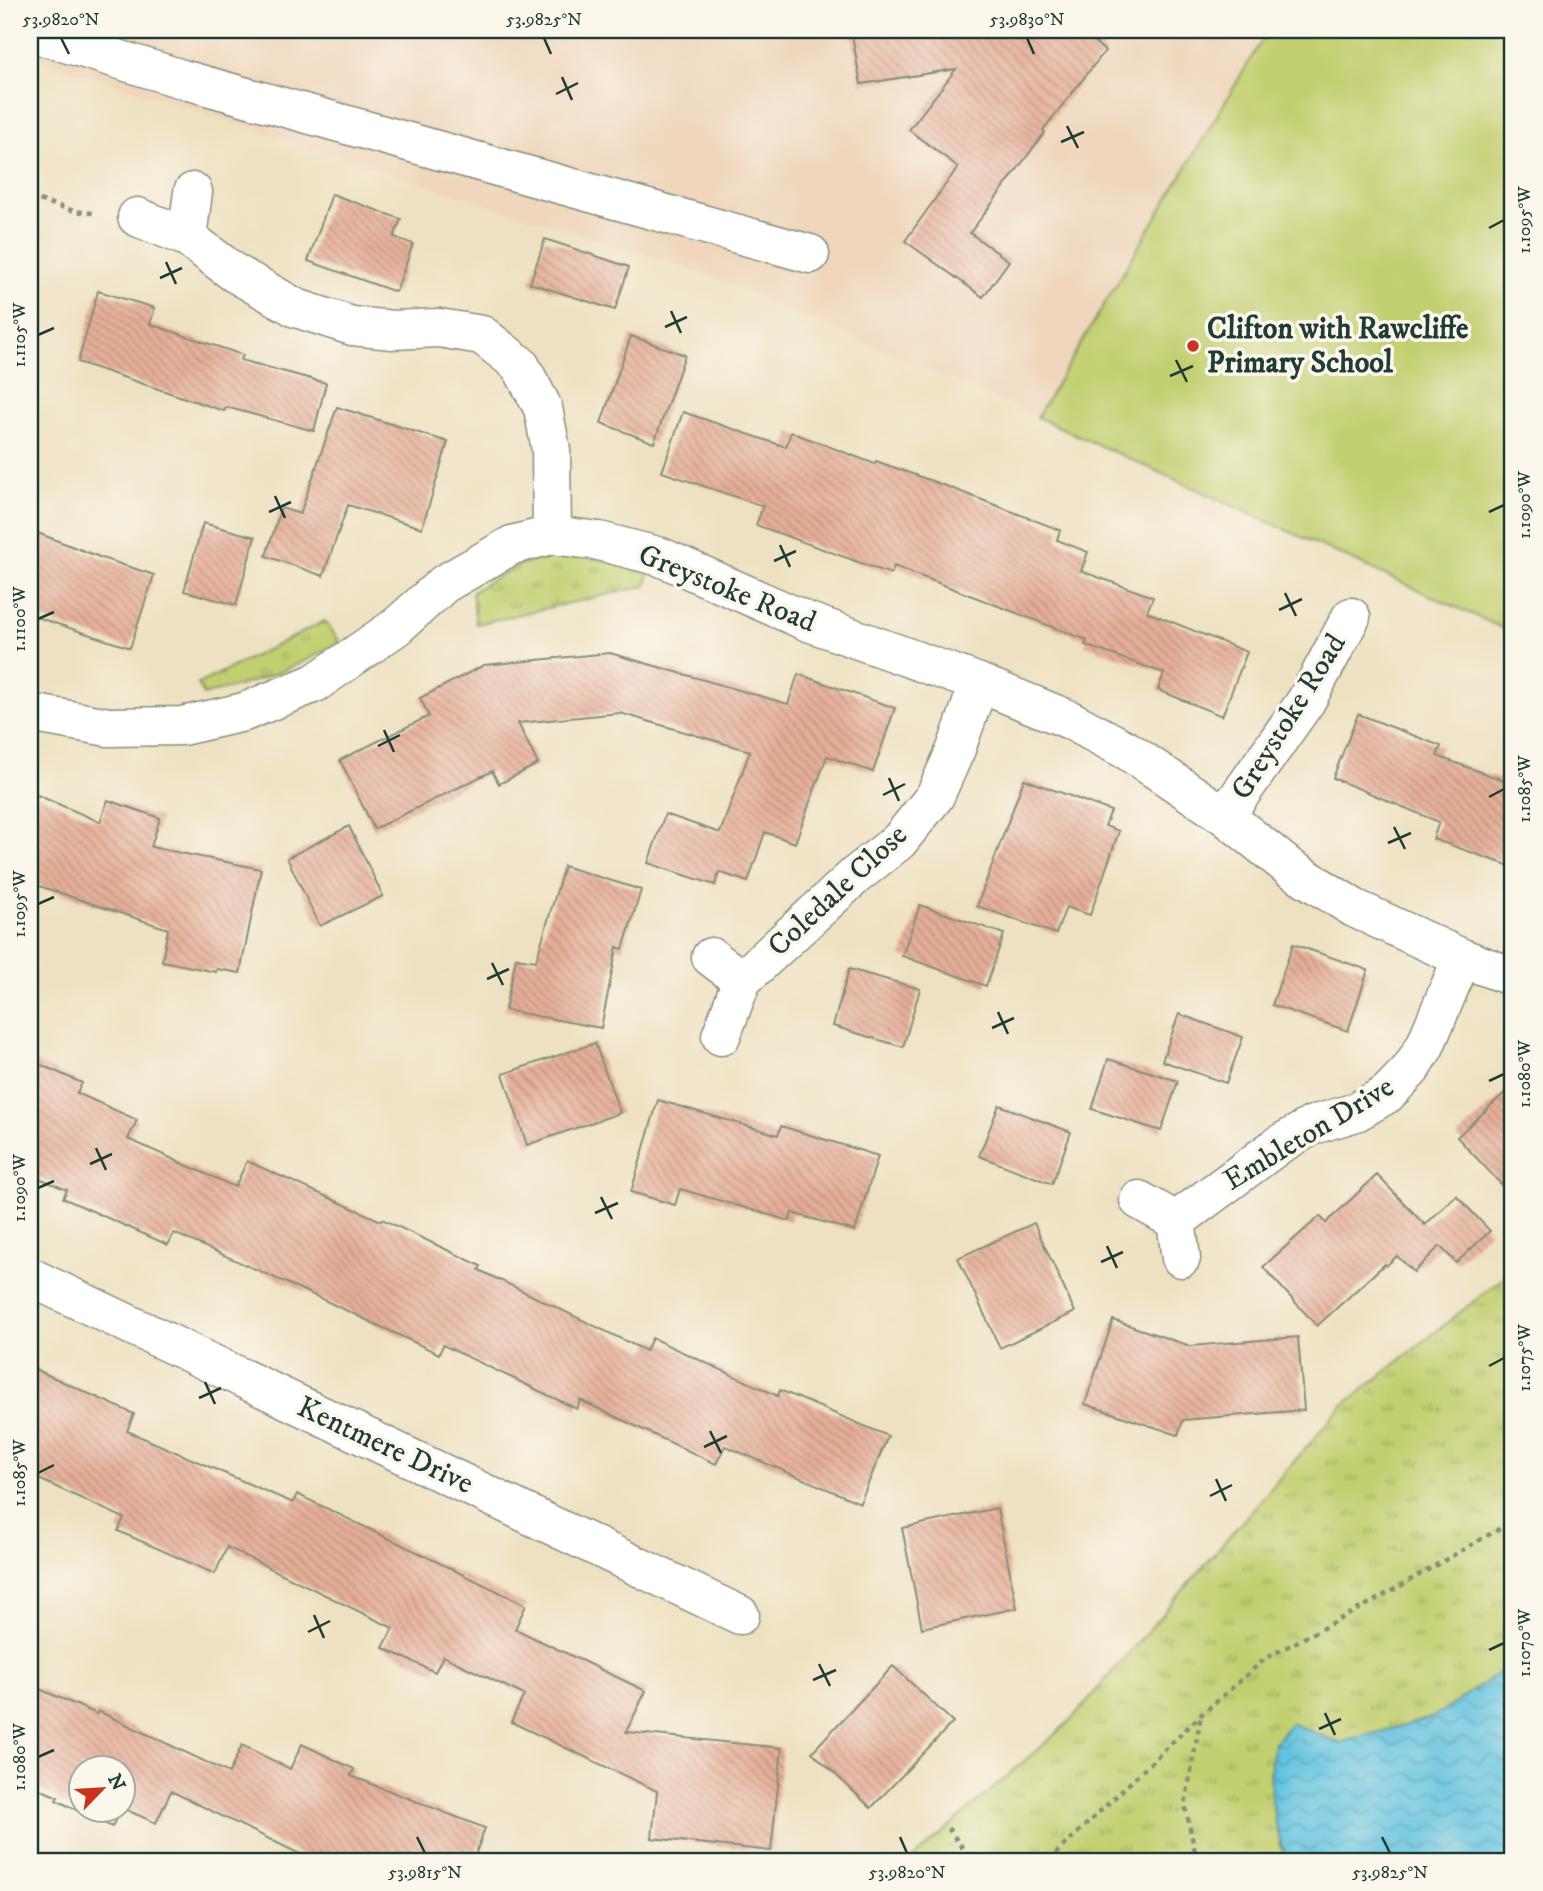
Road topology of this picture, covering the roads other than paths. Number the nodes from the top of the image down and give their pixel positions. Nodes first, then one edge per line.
1 (30, 32) edge
2 (193, 192) dead end
3 (137, 217) road end
4 (187, 237) junction
5 (810, 254) dead end
6 (552, 536) junction
7 (1351, 617) dead end
8 (979, 682) junction
9 (30, 713) edge
10 (1225, 817) junction
11 (710, 957) dead end
12 (1462, 958) junction
13 (1513, 977) edge
14 (742, 980) junction
15 (721, 1036) dead end
16 (1139, 1200) dead end
17 (30, 1277) edge
18 (740, 1615) dead end

1 - 5 street
2 - 4 street
3 - 4 street
4 - 6 street
6 - 8 street, Greystoke Road
6 - 9 street, Greystoke Road
7 - 10 street, Greystoke Road
8 - 10 street, Greystoke Road
8 - 14 street, Coledale Close
10 - 12 street, Greystoke Road
11 - 14 street, Coledale Close
12 - 13 street, Greystoke Road
12 - 16 street, Embleton Drive
14 - 15 street, Coledale Close
17 - 18 street, Kentmere Drive

